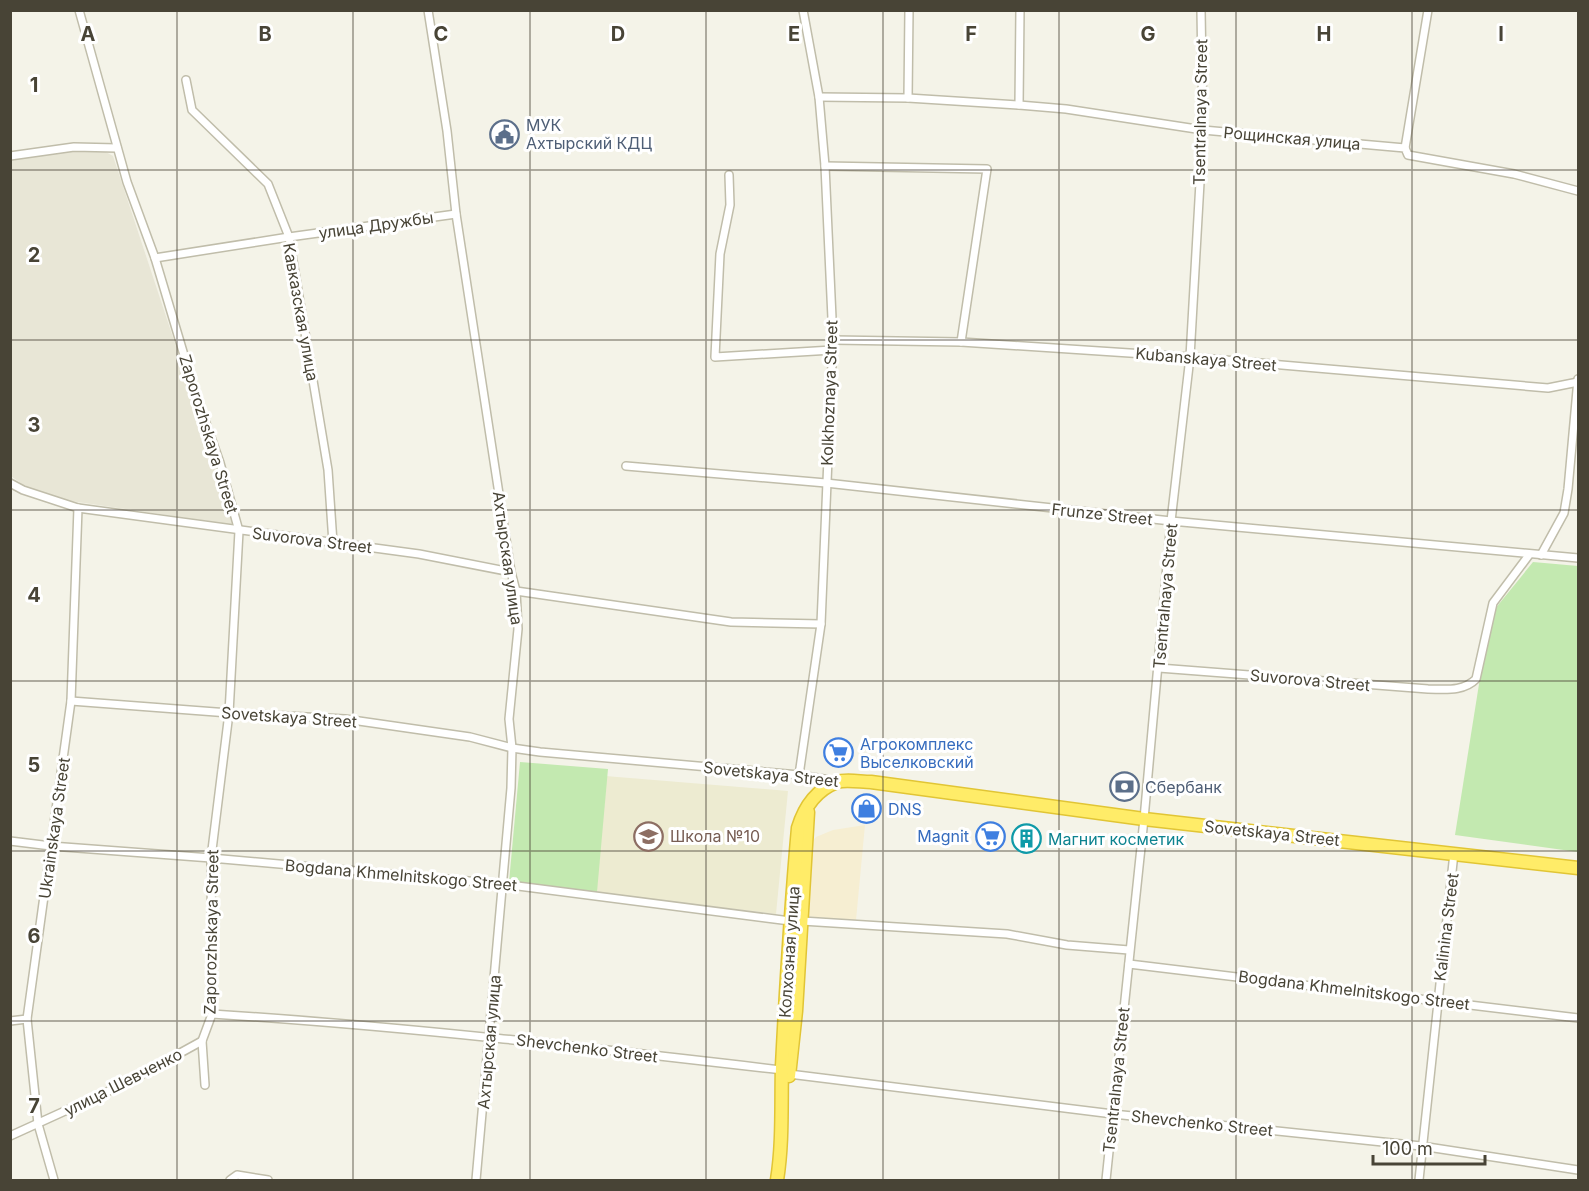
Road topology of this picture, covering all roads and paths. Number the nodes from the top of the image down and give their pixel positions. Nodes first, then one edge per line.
1 (79, 10) edge
2 (428, 10) edge
3 (803, 10) edge
4 (909, 10) edge
5 (1020, 10) edge
6 (1201, 10) edge
7 (1428, 10) edge
8 (186, 80) dead end
9 (819, 97) junction
10 (908, 98) junction
11 (1018, 105) junction
12 (1203, 130) junction
13 (117, 148) junction
14 (1405, 148) junction
15 (10, 156) edge
16 (825, 166) junction
17 (729, 175) dead end
18 (1578, 191) edge
19 (456, 214) junction
20 (289, 237) junction
21 (154, 258) junction
22 (833, 340) junction
23 (961, 342) junction
24 (832, 350) junction
25 (1190, 357) junction
26 (1578, 380) edge
27 (626, 466) dead end
28 (10, 483) edge
29 (826, 483) junction
30 (78, 508) junction
31 (1171, 521) junction
32 (239, 531) junction
33 (333, 543) junction
34 (1529, 555) junction
35 (1540, 555) junction
36 (1578, 558) edge
37 (511, 572) junction
38 (516, 591) junction
39 (821, 624) junction
40 (1159, 668) junction
41 (71, 701) junction
42 (229, 713) junction
43 (512, 748) junction
44 (799, 775) junction
45 (838, 782) junction
46 (1144, 819) junction
47 (10, 841) edge
48 (51, 846) junction
49 (1454, 853) junction
50 (211, 858) junction
51 (1578, 868) edge
52 (502, 884) junction
53 (796, 921) junction
54 (1129, 950) junction
55 (1129, 964) junction
56 (1437, 1000) junction
57 (212, 1014) junction
58 (1578, 1018) edge
59 (27, 1019) junction
60 (10, 1021) edge
61 (489, 1037) junction
62 (202, 1041) junction
63 (786, 1072) junction
64 (205, 1085) dead end
65 (1113, 1114) junction
66 (38, 1124) junction
67 (10, 1136) edge
68 (1421, 1146) junction
69 (1578, 1170) edge
70 (54, 1180) edge
71 (230, 1180) edge
72 (268, 1180) edge
73 (476, 1180) edge
74 (777, 1180) edge
75 (1106, 1180) edge
76 (1419, 1180) edge

1 - 13 street, Zaporozhskaya Street
2 - 19 street, Ахтырская улица
3 - 9 street, Kolkhoznaya Street
4 - 10 street
5 - 11 street
6 - 12 street, Tsentralnaya Street
7 - 14 street
8 - 20 street, Кавказская улица
9 - 10 street, Рощинская улица
9 - 16 street, Kolkhoznaya Street
10 - 11 street, Рощинская улица
11 - 12 street, Рощинская улица
12 - 14 street, Рощинская улица
12 - 25 street, Tsentralnaya Street
13 - 15 street
13 - 21 street, Zaporozhskaya Street
14 - 18 street, Рощинская улица
16 - 22 street, Kolkhoznaya Street
16 - 23 street
17 - 24 street
19 - 20 street, улица Дружбы
19 - 37 street, Ахтырская улица
20 - 21 street, улица Дружбы
20 - 33 street, Кавказская улица
21 - 32 street, Zaporozhskaya Street
22 - 23 street, Kubanskaya Street
22 - 24 street, Kolkhoznaya Street
23 - 25 street, Kubanskaya Street
24 - 29 street, Kolkhoznaya Street
25 - 26 street, Kubanskaya Street
25 - 31 street, Tsentralnaya Street
26 - 35 street
27 - 29 street, Frunze Street
28 - 30 street, Suvorova Street
29 - 31 street, Frunze Street
29 - 39 street, Kolkhoznaya Street
30 - 32 street, Suvorova Street
30 - 41 street, Ukrainskaya Street
31 - 34 street, Frunze Street
31 - 40 street, Tsentralnaya Street
32 - 33 street, Suvorova Street
32 - 42 street, Zaporozhskaya Street
33 - 37 street, Suvorova Street
34 - 35 street, Frunze Street
34 - 40 street, Suvorova Street
35 - 36 street, Frunze Street
37 - 38 street, Ахтырская улица
38 - 39 street
38 - 43 street, Ахтырская улица
39 - 44 street, Kolkhoznaya Street
40 - 46 street, Tsentralnaya Street
41 - 42 street, Sovetskaya Street
41 - 48 street, Ukrainskaya Street
42 - 43 street, Sovetskaya Street
42 - 50 street, Zaporozhskaya Street
43 - 44 street, Sovetskaya Street
43 - 52 street, Ахтырская улица
44 - 45 street, Sovetskaya Street
45 - 46 highway, Sovetskaya Street
45 - 53 highway, Колхозная улица
46 - 49 highway, Sovetskaya Street
46 - 54 street, Tsentralnaya Street
47 - 48 street, Bogdana Khmelnitskogo Street
48 - 50 street, Bogdana Khmelnitskogo Street
48 - 59 street, Ukrainskaya Street
49 - 51 highway, Sovetskaya Street
49 - 56 street, Kalinina Street
50 - 52 street, Bogdana Khmelnitskogo Street
50 - 57 street, Zaporozhskaya Street
52 - 53 street, Bogdana Khmelnitskogo Street
52 - 61 street, Ахтырская улица
53 - 54 street, Bogdana Khmelnitskogo Street
53 - 63 highway, Колхозная улица
54 - 55 street, Tsentralnaya Street
55 - 56 street, Bogdana Khmelnitskogo Street
55 - 65 street, Tsentralnaya Street
56 - 58 street, Bogdana Khmelnitskogo Street
56 - 68 street, Kalinina Street
57 - 61 street, Shevchenko Street
57 - 62 street, Zaporozhskaya Street
59 - 60 street
59 - 66 street, Ukrainskaya Street
61 - 63 street, Shevchenko Street
61 - 73 street, Ахтырская улица
62 - 64 street, Zaporozhskaya Street
62 - 66 street, улица Шевченко
63 - 65 street, Shevchenko Street
63 - 74 highway, Колхозная улица
65 - 68 street, Shevchenko Street
65 - 75 street, Tsentralnaya Street
66 - 67 street, улица Шевченко
66 - 70 street, Ukrainskaya Street
68 - 69 street, Shevchenko Street
68 - 76 street, Kalinina Street
71 - 72 street

